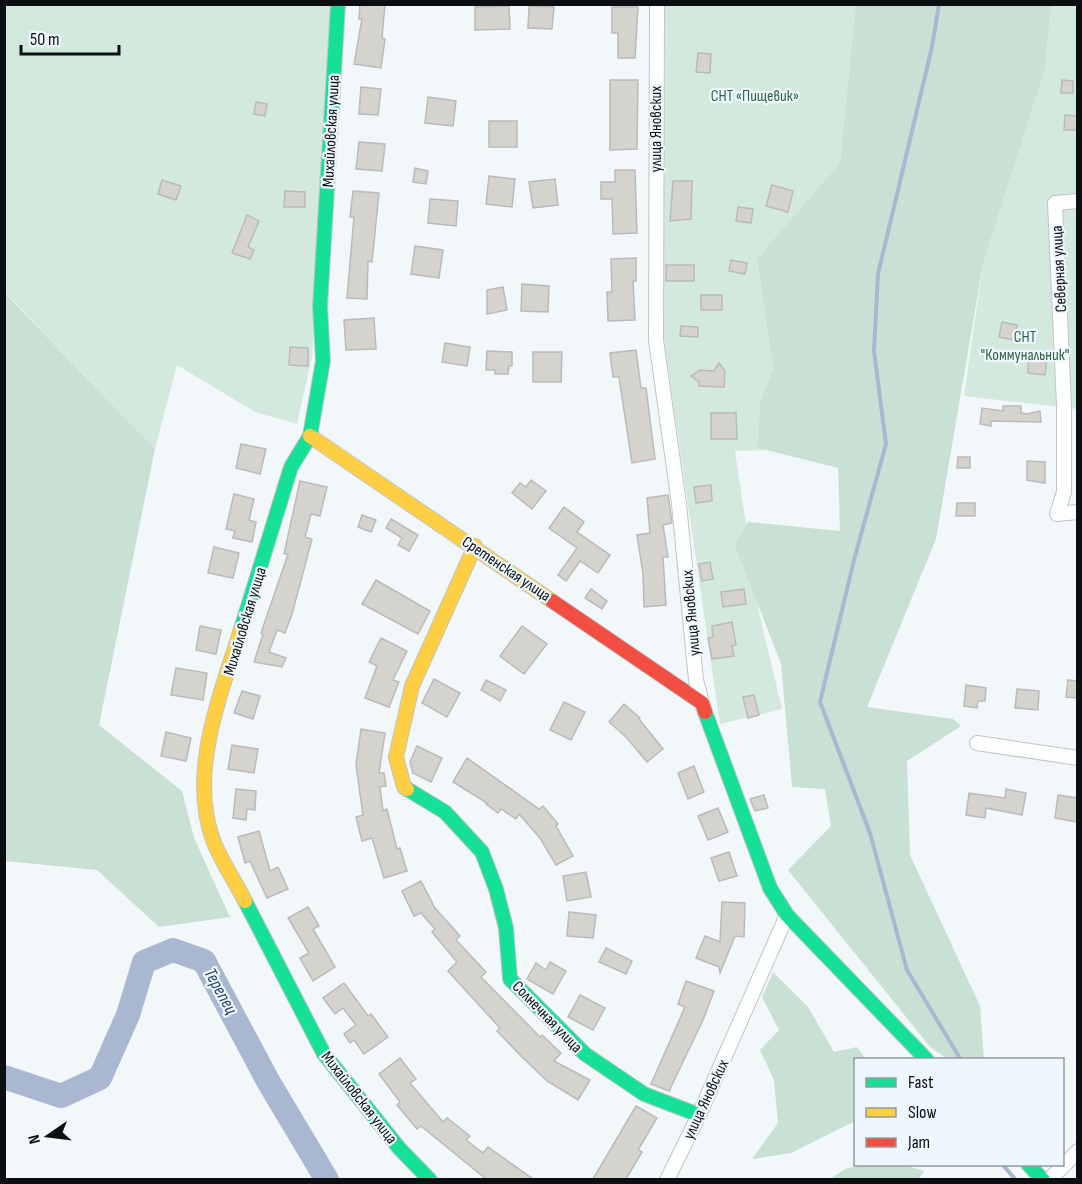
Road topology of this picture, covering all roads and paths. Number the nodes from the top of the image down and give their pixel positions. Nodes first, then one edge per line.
1 (338, 4) edge
2 (657, 4) edge
3 (1077, 201) edge
4 (309, 436) junction
5 (1077, 512) edge
6 (475, 546) junction
7 (702, 703) junction
8 (977, 743) dead end
9 (1077, 758) edge
10 (787, 915) junction
11 (926, 1058) edge
12 (699, 1115) junction
13 (1077, 1151) edge
14 (1064, 1164) edge
15 (1030, 1166) edge
16 (1062, 1166) edge
17 (430, 1179) edge
18 (667, 1179) edge
19 (1043, 1179) edge
20 (1049, 1179) edge

1 - 4 street, Михайловская улица
2 - 7 street, улица Яновских
3 - 5 street, Северная улица
4 - 6 street, Сретенская улица
4 - 17 street, Михайловская улица
6 - 7 street, Сретенская улица
6 - 12 street, Солнечная улица
7 - 10 street, улица Яновских
8 - 9 street
10 - 11 street
10 - 12 street, улица Яновских
12 - 18 street, улица Яновских
13 - 14 street
15 - 19 street
16 - 20 street

